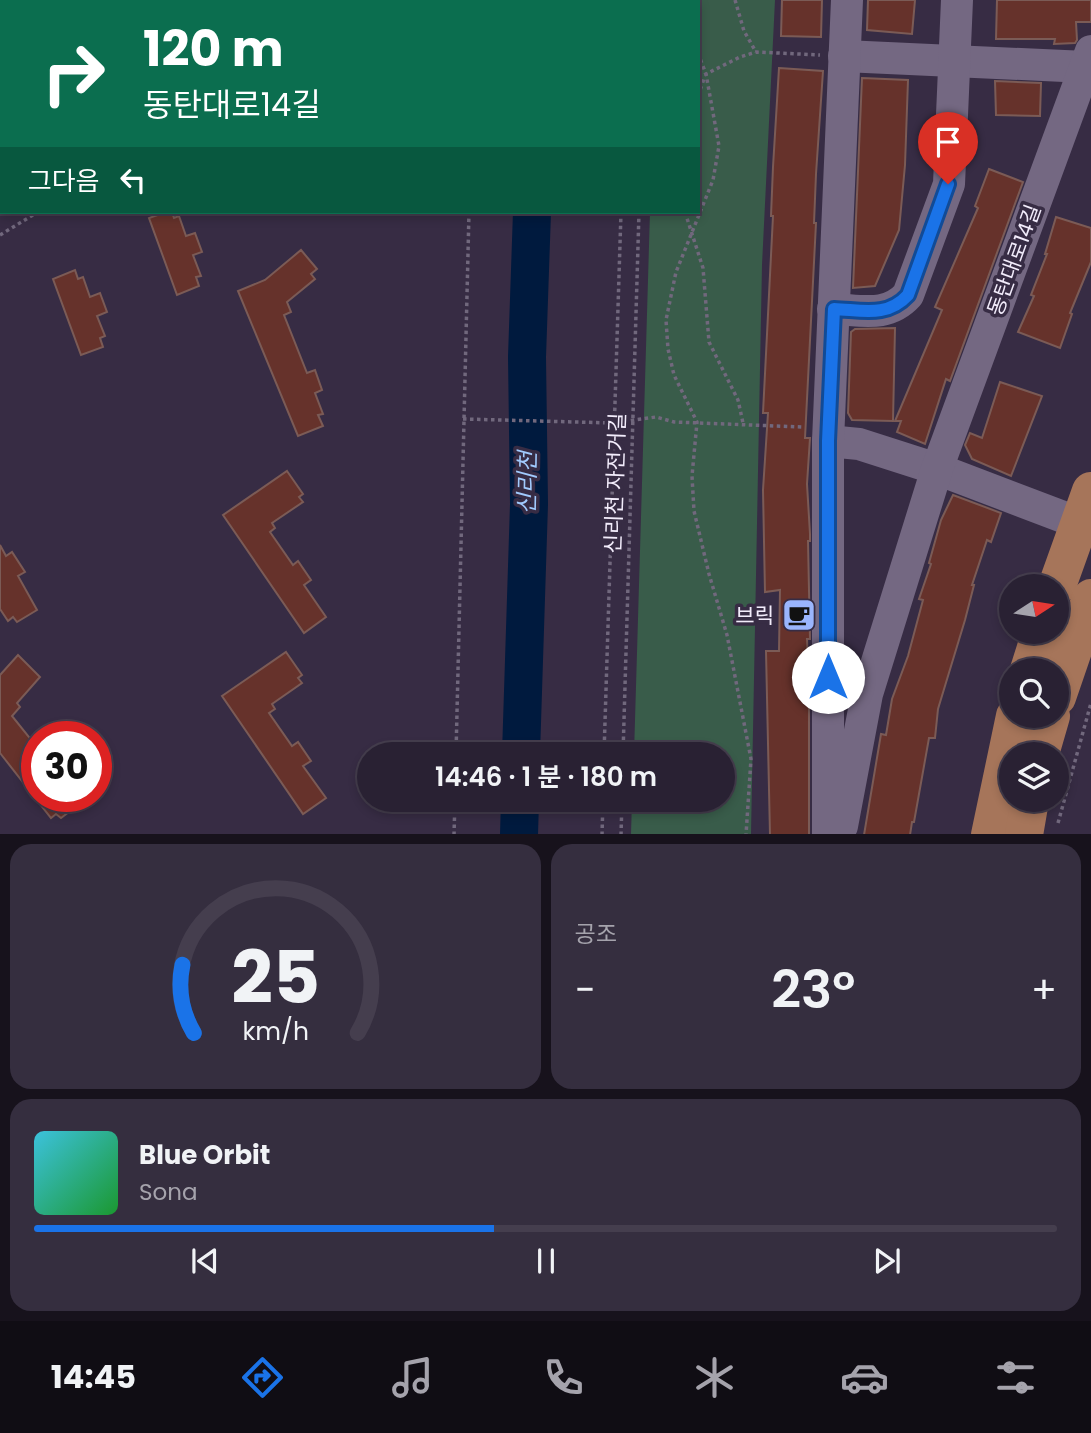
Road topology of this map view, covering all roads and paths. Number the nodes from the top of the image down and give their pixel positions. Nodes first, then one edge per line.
1 (735, 0) edge
2 (847, 0) edge
3 (957, 0) edge
4 (756, 52) junction
5 (844, 56) junction
6 (700, 58) edge
7 (954, 61) junction
8 (1089, 62) edge
9 (706, 74) junction
10 (700, 77) edge
11 (700, 90) edge
12 (700, 212) edge
13 (35, 214) edge
14 (469, 214) edge
15 (621, 214) edge
16 (639, 214) edge
17 (686, 214) edge
18 (699, 214) edge
19 (692, 232) junction
20 (0, 235) edge
21 (834, 309) junction
22 (463, 419) junction
23 (632, 420) junction
24 (697, 422) junction
25 (613, 423) junction
26 (744, 424) junction
27 (828, 441) junction
28 (937, 469) junction
29 (1085, 507) edge
30 (1061, 574) edge
31 (1091, 598) edge
32 (1069, 662) edge
33 (1091, 703) edge
34 (1012, 728) edge
35 (456, 742) edge
36 (604, 742) edge
37 (623, 742) edge
38 (455, 812) edge
39 (603, 812) edge
40 (622, 812) edge
41 (1037, 820) edge
42 (454, 834) edge
43 (602, 834) edge
44 (621, 834) edge
45 (746, 834) edge
46 (828, 834) edge
47 (840, 834) edge
48 (990, 834) edge

1 - 4 path
2 - 5 street
3 - 7 street
4 - 5 path
4 - 9 path
5 - 7 street
5 - 21 street
6 - 9 path
7 - 8 street
7 - 21 street
8 - 28 street, 동탄대로14길
9 - 10 path
9 - 11 path
9 - 12 path
13 - 20 path
14 - 22 path
15 - 25 path
16 - 23 path, 신리천 자전거길
17 - 19 path
18 - 19 path
19 - 24 path
19 - 26 path
21 - 27 street
22 - 25 path
22 - 35 path
23 - 24 path
23 - 25 path
23 - 37 path, 신리천 자전거길
24 - 26 path
24 - 45 path
25 - 36 path
26 - 27 path
27 - 28 street
27 - 46 street
28 - 29 street
28 - 47 street, 동탄대로14길
29 - 30 main road
31 - 32 main road
33 - 41 path
34 - 48 main road
38 - 42 path
39 - 43 path
40 - 44 path

